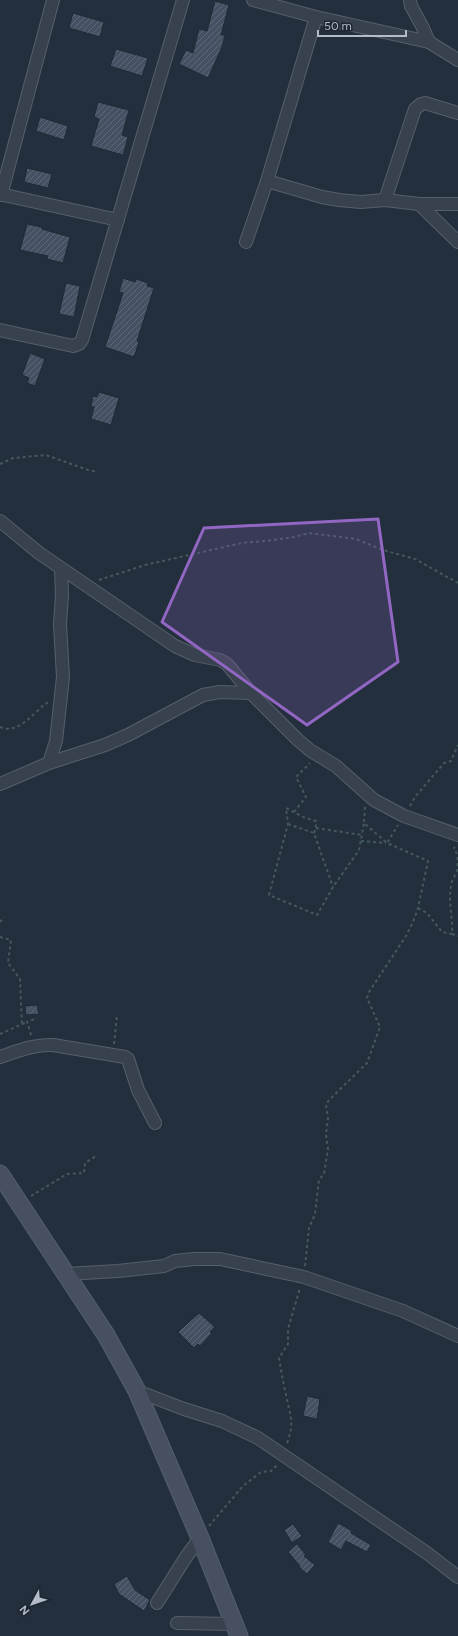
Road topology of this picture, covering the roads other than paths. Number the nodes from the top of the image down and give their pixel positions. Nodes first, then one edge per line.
1 (53, 0) edge
2 (184, 0) edge
3 (254, 0) edge
4 (410, 0) edge
5 (316, 17) junction
6 (429, 42) junction
7 (458, 60) edge
8 (458, 113) edge
9 (267, 181) junction
10 (0, 194) edge
11 (385, 200) junction
12 (419, 204) junction
13 (458, 204) edge
14 (118, 220) junction
15 (246, 242) dead end
16 (458, 242) edge
17 (0, 330) edge
18 (0, 521) edge
19 (62, 569) junction
20 (251, 693) junction
21 (49, 763) junction
22 (0, 784) edge
23 (452, 833) edge
24 (0, 1057) edge
25 (155, 1123) dead end
26 (0, 1174) edge
27 (66, 1274) junction
28 (458, 1336) edge
29 (137, 1391) junction
30 (200, 1538) junction
31 (458, 1577) edge
32 (157, 1603) dead end
33 (177, 1623) dead end
34 (237, 1630) edge

1 - 10 street
2 - 14 street
3 - 5 street
4 - 6 street
5 - 6 street
5 - 9 street
6 - 7 street
8 - 11 street
9 - 11 street
9 - 15 street
10 - 14 street
11 - 12 street
12 - 13 street
12 - 16 street
14 - 17 street
18 - 19 street
19 - 20 street
19 - 21 street
20 - 21 street
20 - 23 street
21 - 22 street
24 - 25 street
26 - 27 street
27 - 28 street
27 - 29 street
29 - 30 street
29 - 31 street
30 - 32 street
30 - 34 street
33 - 34 street

